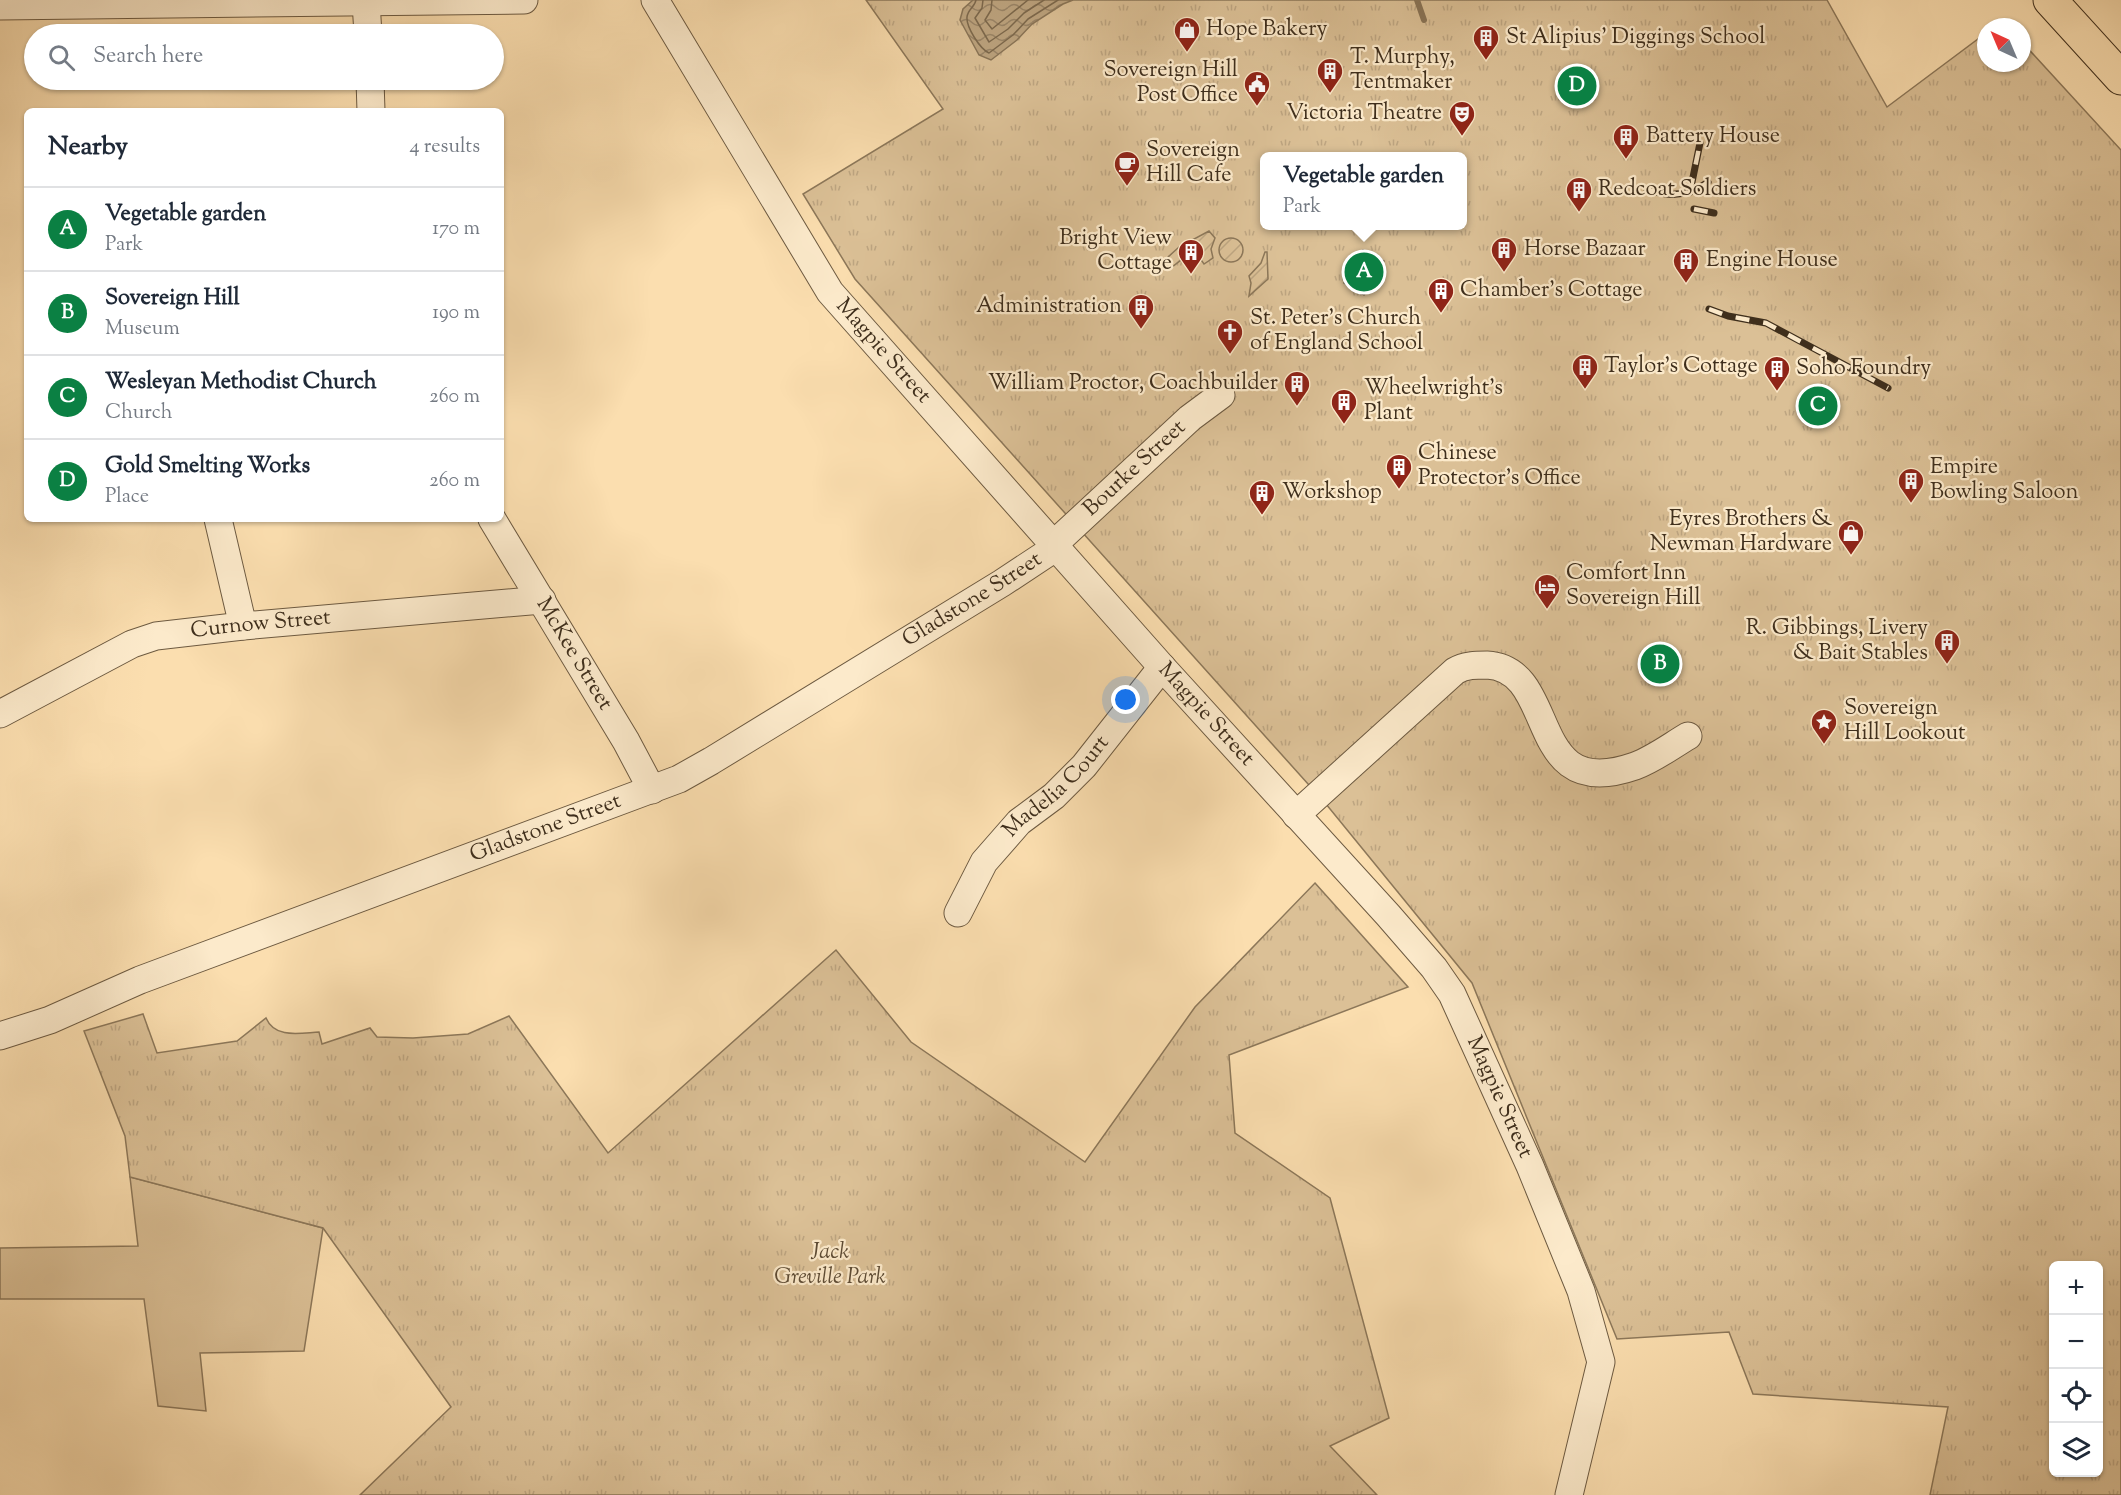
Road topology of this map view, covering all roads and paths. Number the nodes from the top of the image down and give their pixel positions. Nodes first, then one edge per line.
1 (524, 0) edge
2 (655, 0) edge
3 (2049, 0) edge
4 (366, 2) junction
5 (0, 6) edge
6 (367, 24) edge
7 (2118, 68) edge
8 (370, 90) edge
9 (371, 108) edge
10 (1221, 395) dead end
11 (219, 522) edge
12 (494, 522) edge
13 (1054, 546) junction
14 (542, 600) junction
15 (243, 626) junction
16 (1162, 667) junction
17 (0, 714) edge
18 (1688, 736) dead end
19 (652, 790) junction
20 (1296, 815) junction
21 (958, 913) dead end
22 (0, 1036) edge
23 (1569, 1495) edge

1 - 4 street
2 - 13 street, Magpie Street
3 - 7 main road
4 - 5 street
4 - 6 street
8 - 9 street
10 - 13 street, Bourke Street
11 - 15 street
12 - 14 street, McKee Street
13 - 16 street, Magpie Street
13 - 19 street, Gladstone Street
14 - 15 street, Curnow Street
14 - 19 street, McKee Street
15 - 17 street, Curnow Street
16 - 20 street, Magpie Street
16 - 21 street, Madelia Court
18 - 20 street
19 - 22 street, Gladstone Street
20 - 23 street, Magpie Street

